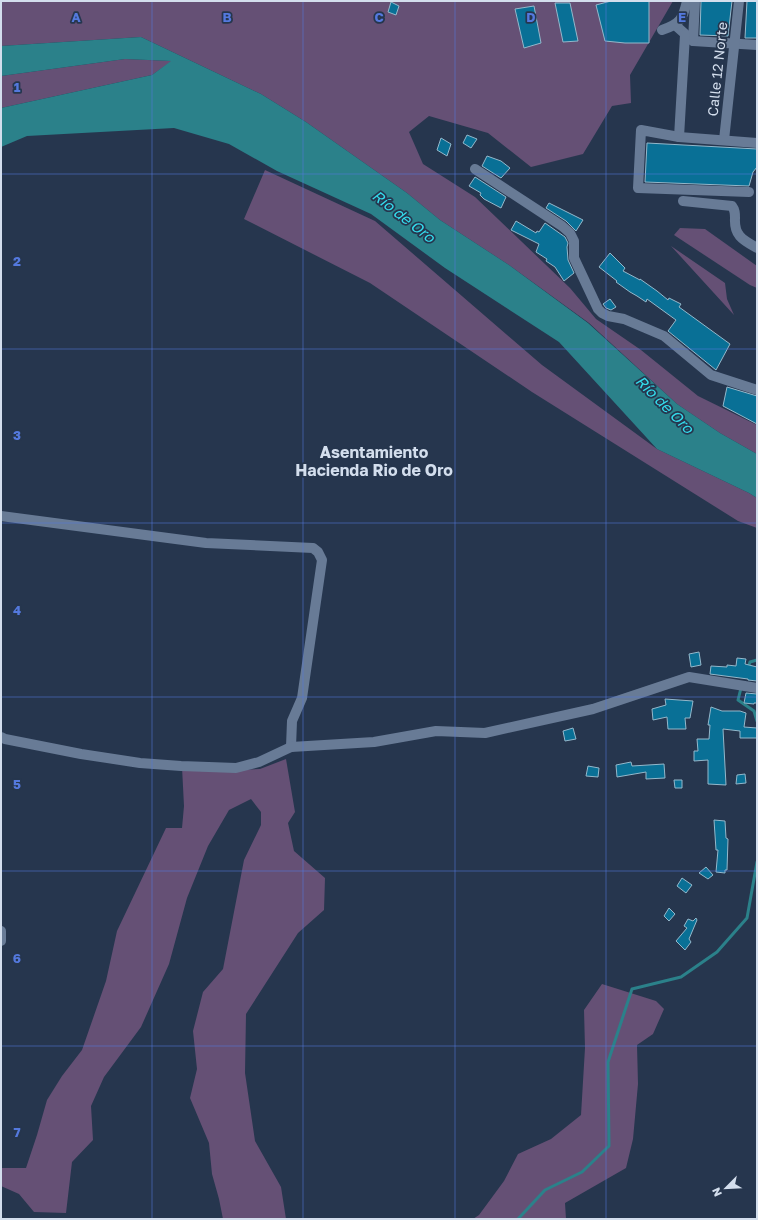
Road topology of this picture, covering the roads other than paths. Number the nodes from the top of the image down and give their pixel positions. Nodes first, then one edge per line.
1 (687, 1) edge
2 (695, 1) edge
3 (739, 1) edge
4 (675, 25) junction
5 (662, 30) dead end
6 (689, 38) junction
7 (734, 43) junction
8 (757, 45) edge
9 (679, 137) junction
10 (724, 140) junction
11 (757, 143) edge
12 (475, 170) dead end
13 (749, 192) dead end
14 (683, 201) dead end
15 (757, 248) edge
16 (757, 390) edge
17 (1, 516) edge
18 (757, 688) edge
19 (2, 739) edge
20 (291, 747) junction
21 (1, 931) edge
22 (1, 941) edge

1 - 4 street
2 - 6 street
3 - 7 street, Calle 12 Norte
4 - 5 street
4 - 6 street
6 - 7 street
6 - 9 street
7 - 8 street
7 - 10 street, Calle 12 Norte
9 - 10 street
9 - 13 street
10 - 11 street
12 - 16 street
14 - 15 street
17 - 20 street
18 - 20 street
19 - 20 street
21 - 22 street

